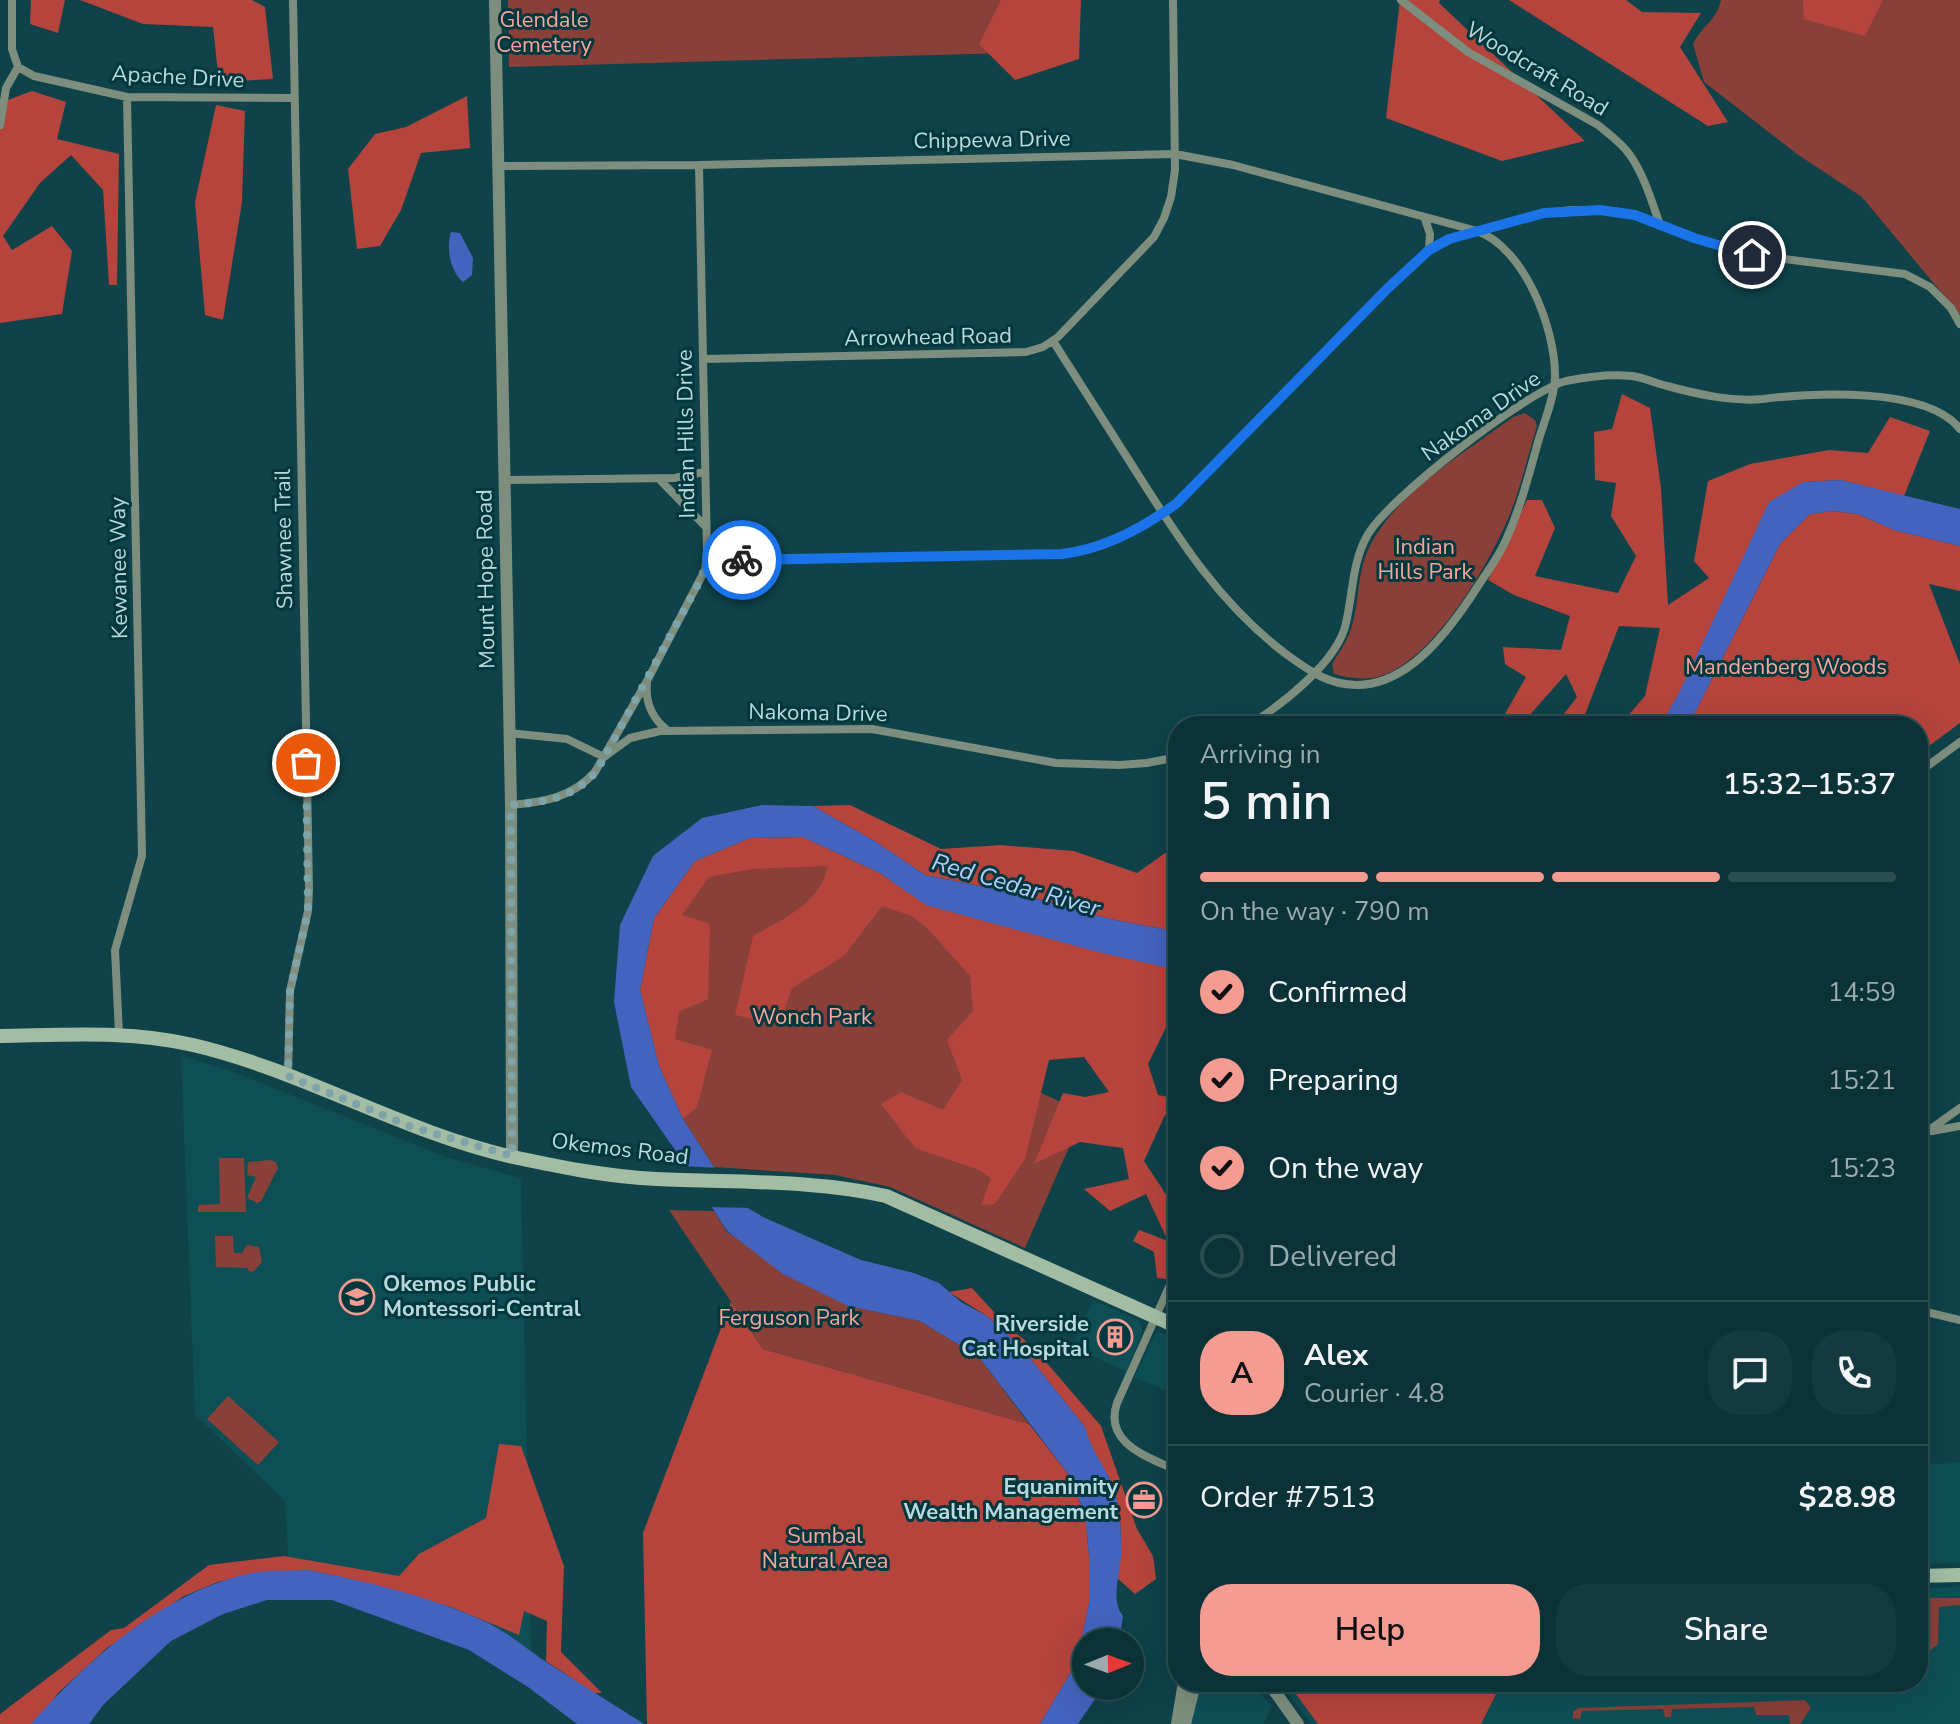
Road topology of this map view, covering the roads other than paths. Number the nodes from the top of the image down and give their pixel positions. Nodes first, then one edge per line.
1 (12, 0) edge
2 (293, 0) edge
3 (495, 0) edge
4 (1173, 0) edge
5 (1401, 0) edge
6 (18, 67) junction
7 (127, 97) junction
8 (294, 98) junction
9 (0, 125) edge
10 (1175, 154) junction
11 (699, 165) junction
12 (499, 166) junction
13 (1425, 219) junction
14 (1660, 225) junction
15 (1477, 231) junction
16 (1429, 250) junction
17 (1960, 324) edge
18 (1053, 341) junction
19 (703, 359) junction
20 (1554, 386) junction
21 (1960, 414) edge
22 (1958, 426) edge
23 (704, 472) junction
24 (659, 479) junction
25 (504, 480) junction
26 (1162, 513) junction
27 (706, 527) junction
28 (707, 560) junction
29 (1314, 673) junction
30 (647, 681) junction
31 (1263, 716) edge
32 (668, 731) junction
33 (509, 733) junction
34 (1960, 742) edge
35 (604, 757) junction
36 (1168, 759) edge
37 (1928, 766) edge
38 (511, 805) junction
39 (119, 1034) junction
40 (0, 1036) edge
41 (288, 1076) junction
42 (1960, 1108) edge
43 (1960, 1126) edge
44 (1928, 1131) joint
45 (512, 1156) junction
46 (1168, 1290) edge
47 (1928, 1312) edge
48 (1156, 1317) junction
49 (1960, 1320) edge
50 (1168, 1322) edge
51 (1168, 1466) edge
52 (1960, 1575) edge
53 (1928, 1576) edge
54 (1182, 1692) edge
55 (1193, 1692) edge
56 (1273, 1692) edge
57 (1177, 1724) edge
58 (1185, 1724) edge
59 (1298, 1724) edge

1 - 6 street
2 - 8 street, Shawnee Trail
3 - 12 street, Mount Hope Road
4 - 10 street, Arrowhead Road
5 - 14 street, Woodcraft Road
6 - 7 street, Apache Drive
6 - 9 street
7 - 8 street, Apache Drive
7 - 39 street, Kewanee Way
8 - 41 street, Shawnee Trail
10 - 11 street, Chippewa Drive
10 - 13 street, Chippewa Drive
10 - 18 street, Arrowhead Road
11 - 12 street, Chippewa Drive
11 - 19 street, Indian Hills Drive
12 - 25 street, Mount Hope Road
13 - 15 street, Chippewa Drive
13 - 16 street
14 - 15 street
14 - 17 street
15 - 16 street
15 - 20 street
16 - 26 street
18 - 19 street, Arrowhead Road
18 - 26 street
19 - 23 street, Indian Hills Drive
20 - 22 street, Nakoma Drive
20 - 29 street, Nakoma Drive
20 - 29 street
21 - 22 street
23 - 24 street
23 - 27 street, Indian Hills Drive
24 - 25 street
24 - 27 street
25 - 33 street, Mount Hope Road
26 - 28 street
26 - 29 street
27 - 28 street, Indian Hills Drive
28 - 30 street, Indian Hills Drive
29 - 31 street, Nakoma Drive
30 - 32 street
30 - 35 street, Indian Hills Drive
32 - 35 street, Nakoma Drive
32 - 36 street, Nakoma Drive
33 - 35 street
33 - 38 street, Mount Hope Road
34 - 37 street
35 - 38 street, Indian Hills Drive
38 - 45 street, Mount Hope Road
39 - 40 main road, Okemos Road
39 - 41 main road, Okemos Road
41 - 45 main road, Okemos Road
42 - 44 street
43 - 44 street
45 - 48 main road, Okemos Road
46 - 48 street
47 - 49 street
48 - 50 main road, Okemos Road
48 - 51 street
52 - 53 main road
54 - 57 street
55 - 58 street
56 - 59 street

